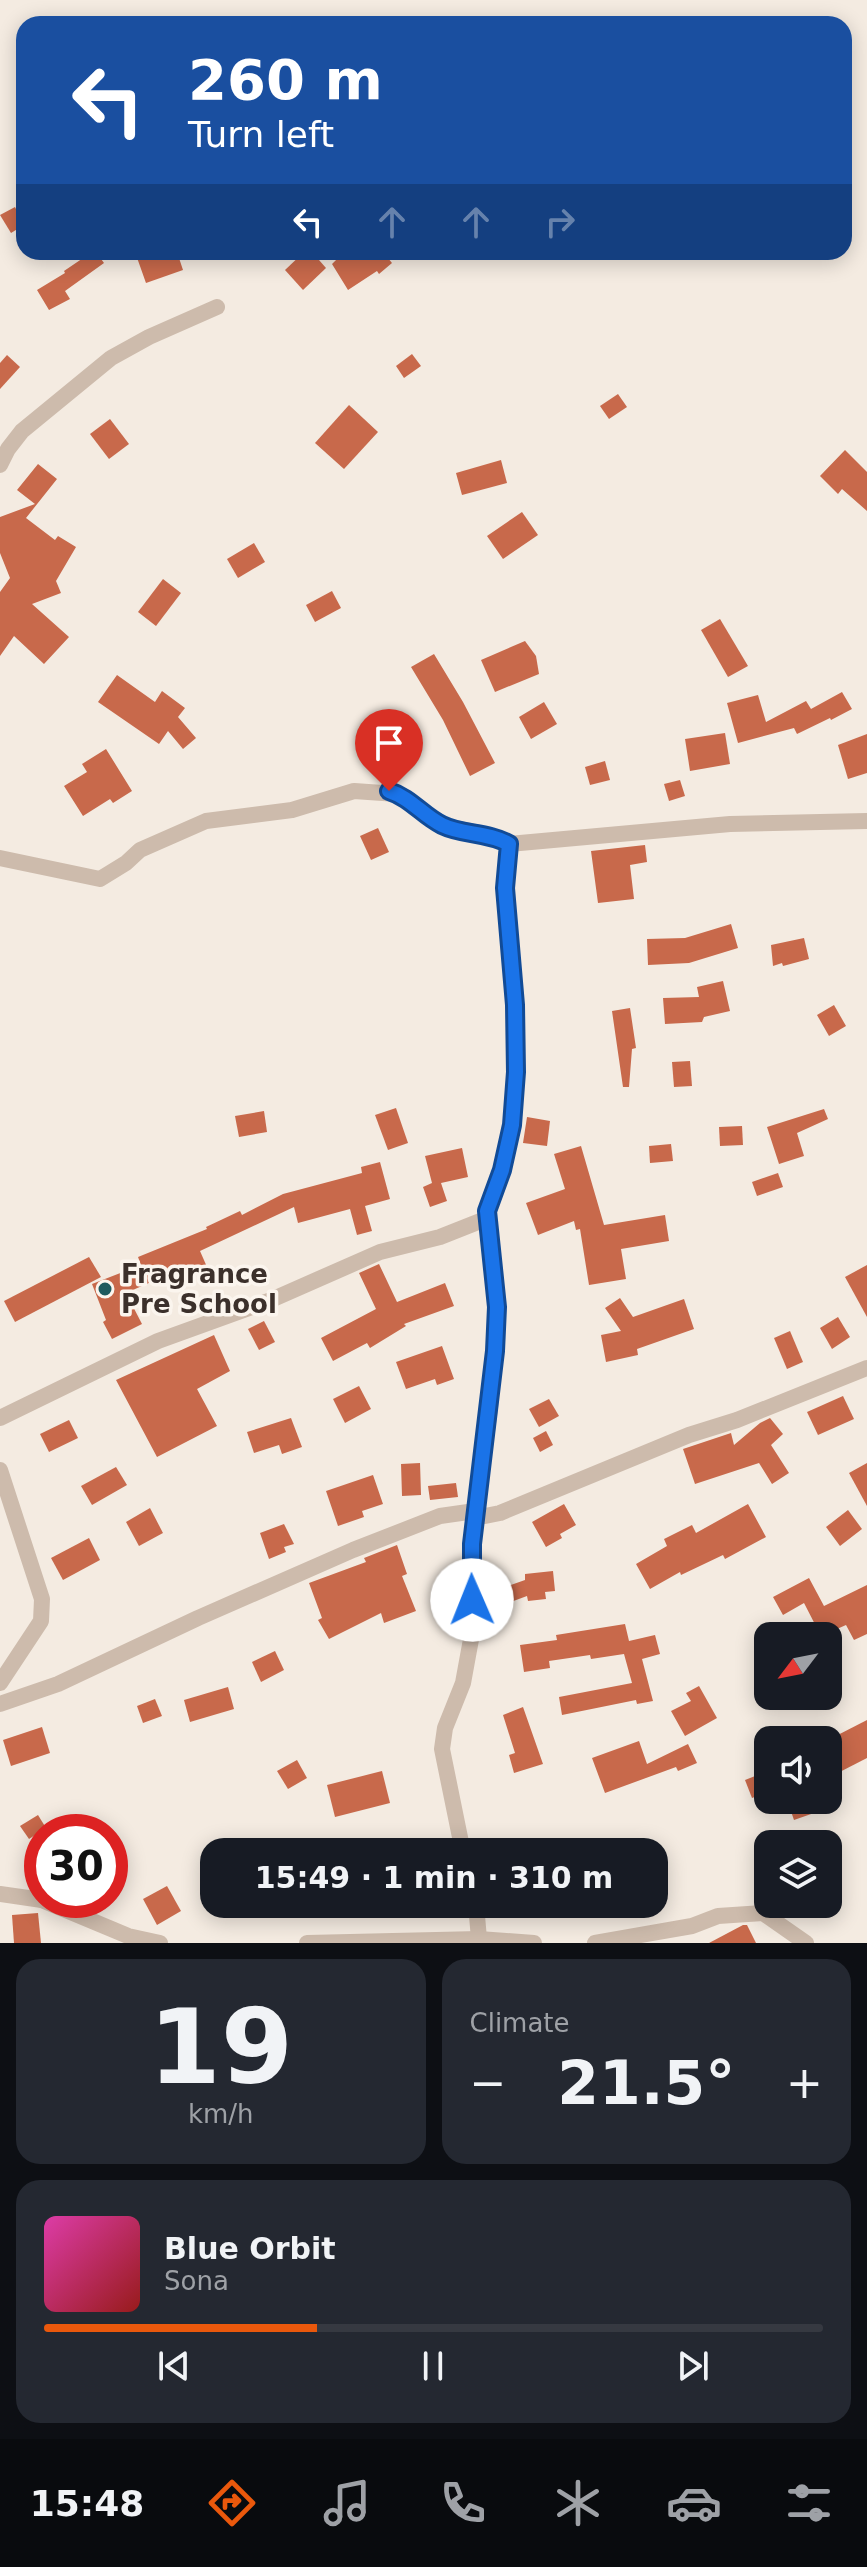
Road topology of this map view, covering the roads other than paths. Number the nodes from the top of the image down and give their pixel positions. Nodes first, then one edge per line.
1 (217, 307) dead end
2 (0, 465) edge
3 (867, 821) edge
4 (509, 844) junction
5 (0, 858) edge
6 (488, 1218) junction
7 (867, 1368) edge
8 (0, 1418) edge
9 (0, 1470) edge
10 (475, 1511) junction
11 (0, 1683) edge
12 (0, 1704) edge
13 (460, 1838) edge
14 (0, 1894) edge
15 (24, 1897) edge
16 (85, 1918) edge
17 (477, 1918) edge
18 (479, 1939) junction
19 (160, 1943) edge
20 (307, 1943) edge
21 (534, 1943) edge
22 (595, 1943) edge
23 (806, 1943) edge

1 - 2 street
3 - 4 street
4 - 5 street
4 - 6 street
6 - 8 street
6 - 10 street
7 - 10 street
9 - 11 street
10 - 12 street
10 - 13 street
14 - 15 street
16 - 19 street
17 - 18 street
18 - 20 street
18 - 21 street
22 - 23 street

